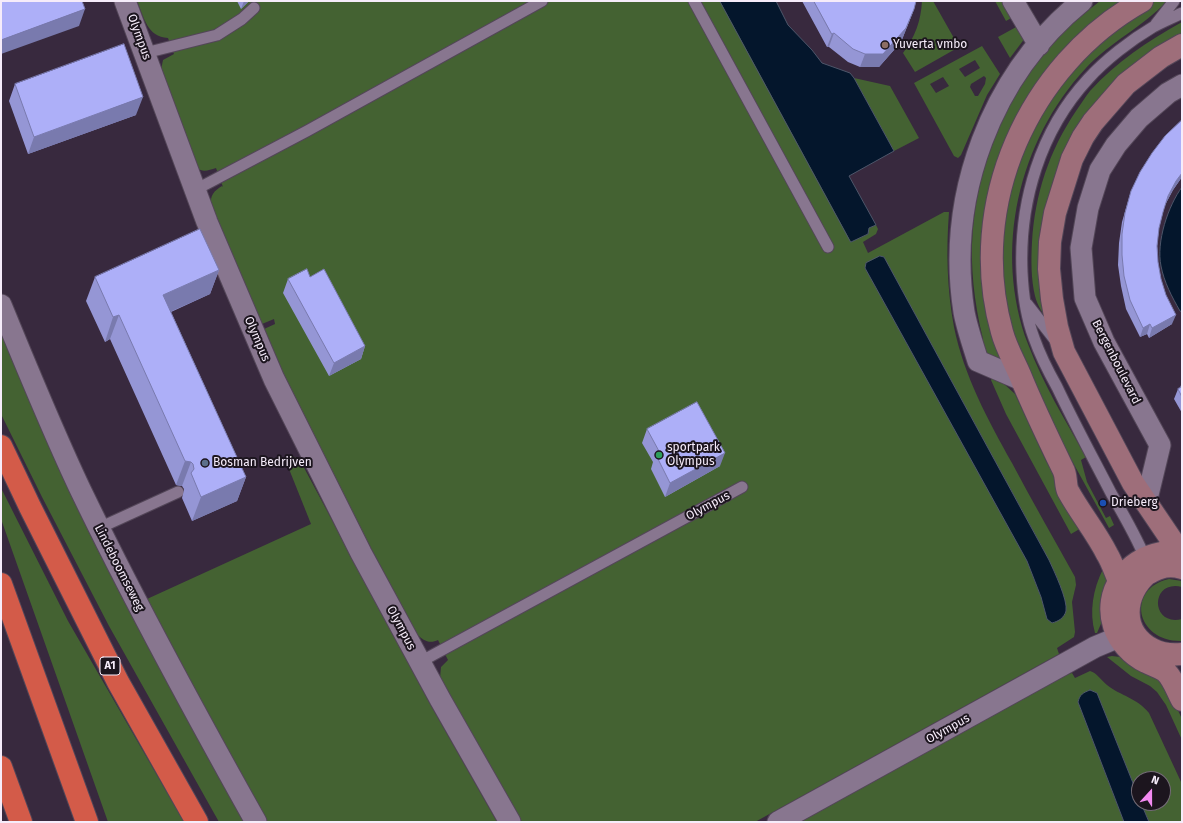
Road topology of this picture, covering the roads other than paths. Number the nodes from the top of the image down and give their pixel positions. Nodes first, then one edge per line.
1 (125, 1) edge
2 (542, 1) edge
3 (694, 1) edge
4 (1014, 1) edge
5 (1082, 1) edge
6 (1142, 1) edge
7 (1174, 1) edge
8 (254, 8) dead end
9 (1182, 13) edge
10 (1153, 27) junction
11 (1182, 44) edge
12 (1039, 45) junction
13 (145, 53) junction
14 (1182, 84) edge
15 (195, 190) junction
16 (828, 247) dead end
17 (1024, 301) junction
18 (1, 305) edge
19 (1064, 352) junction
20 (1022, 380) junction
21 (1, 446) edge
22 (742, 487) dead end
23 (178, 492) dead end
24 (1146, 503) junction
25 (99, 528) junction
26 (1181, 557) edge
27 (1135, 574) junction
28 (1, 584) edge
29 (1127, 635) junction
30 (1180, 659) edge
31 (420, 662) junction
32 (1182, 700) edge
33 (1, 767) edge
34 (21, 822) edge
35 (86, 822) edge
36 (197, 822) edge
37 (256, 822) edge
38 (510, 822) edge
39 (778, 822) edge

1 - 13 street, Olympus
2 - 15 lane
3 - 16 lane
4 - 12 street
5 - 12 street
6 - 20 main road
7 - 10 lane
8 - 13 lane
9 - 10 lane
10 - 17 lane
11 - 19 main road
12 - 20 street
13 - 15 street, Olympus
14 - 24 street, Bergenboulevard
15 - 31 street, Olympus
17 - 19 lane
17 - 27 lane
18 - 25 street, Lindeboomseweg
19 - 24 main road
20 - 27 main road
21 - 36 highway, A1
22 - 31 lane, Olympus
23 - 25 lane
24 - 26 main road
25 - 37 street, Lindeboomseweg
26 - 27 main road
27 - 29 main road
28 - 35 highway
29 - 30 main road
29 - 32 main road
29 - 39 street, Olympus
31 - 38 street, Olympus
33 - 34 highway

